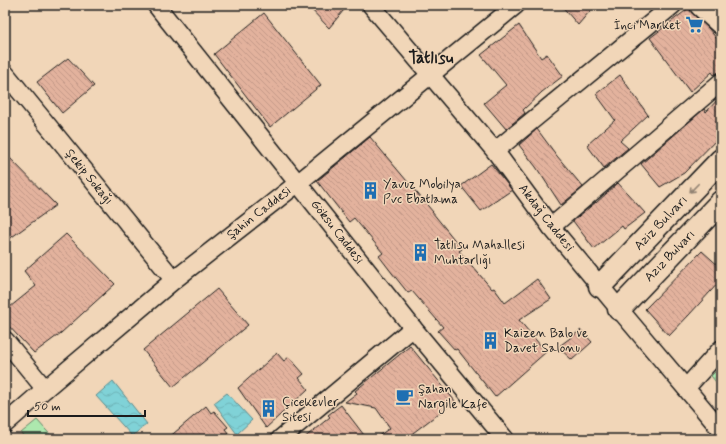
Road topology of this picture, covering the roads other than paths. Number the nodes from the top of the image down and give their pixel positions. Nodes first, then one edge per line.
1 (156, 5) edge
2 (371, 5) edge
3 (516, 5) edge
4 (673, 5) edge
5 (701, 5) edge
6 (721, 23) edge
7 (5, 73) edge
8 (430, 76) junction
9 (721, 82) edge
10 (495, 152) junction
11 (721, 160) edge
12 (298, 183) junction
13 (721, 202) edge
14 (551, 227) junction
15 (174, 280) junction
16 (600, 286) junction
17 (618, 309) junction
18 (413, 328) junction
19 (5, 340) edge
20 (721, 349) edge
21 (686, 388) junction
22 (46, 389) junction
23 (5, 424) edge
24 (721, 430) edge
25 (284, 438) edge
26 (504, 439) edge

1 - 12 street, Göksu Caddesi
2 - 8 street, Akdağ Caddesi
3 - 8 street, Şahin Caddesi
4 - 10 street
5 - 6 street
7 - 15 street, Şekip Sokağı
8 - 10 street, Akdağ Caddesi
8 - 12 street, Şahin Caddesi
9 - 14 street
10 - 14 street, Akdağ Caddesi
11 -> 16 street, Aziz Bulvarı
12 - 15 street, Şahin Caddesi
12 - 18 street, Göksu Caddesi
13 - 17 street, Azız Bulvarı
14 - 16 street, Akdağ Caddesi
15 - 22 street, Şahin Caddesi
16 - 17 street, Akdağ Caddesi
17 - 21 street, Akdağ Caddesi
18 - 25 street
18 - 26 street, Göksu Caddesi
19 - 22 street
20 - 21 street
21 - 24 street, Akdağ Caddesi
22 - 23 street, Şahin Caddesi

